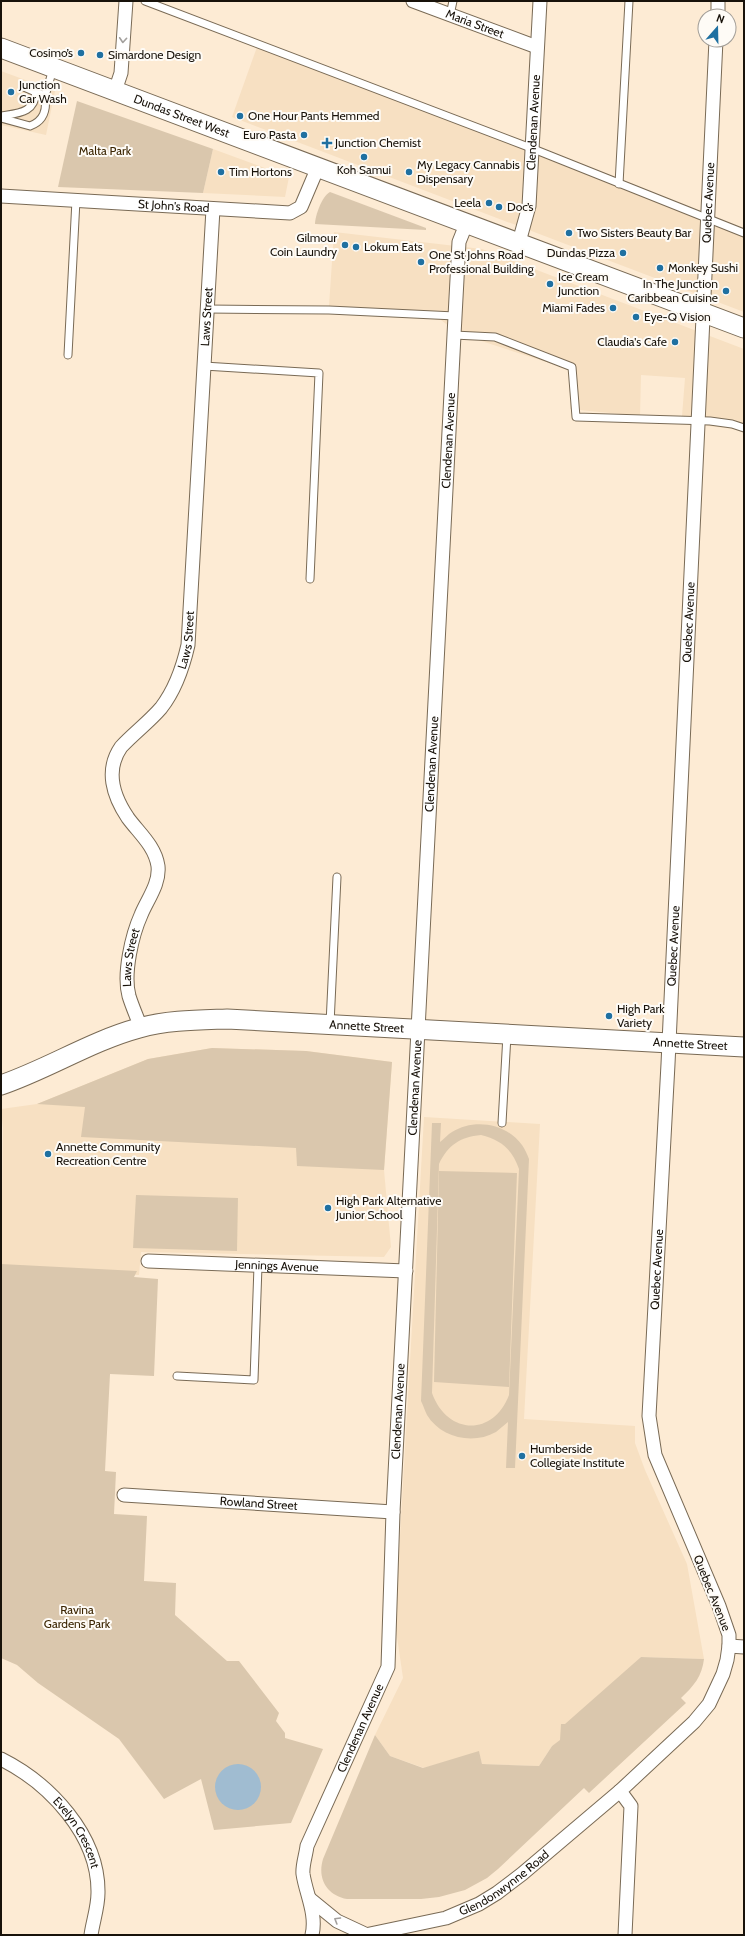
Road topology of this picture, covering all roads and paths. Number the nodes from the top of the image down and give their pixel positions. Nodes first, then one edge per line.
1 (126, 1) edge
2 (145, 1) edge
3 (413, 1) edge
4 (453, 1) edge
5 (540, 1) edge
6 (629, 1) edge
7 (450, 15) junction
8 (537, 47) junction
9 (1, 48) edge
10 (716, 48) edge
11 (54, 68) junction
12 (24, 87) dead end
13 (36, 91) junction
14 (115, 91) junction
15 (45, 96) junction
16 (1, 117) edge
17 (531, 148) junction
18 (318, 167) junction
19 (619, 184) junction
20 (1, 196) edge
21 (76, 200) junction
22 (213, 209) junction
23 (708, 218) junction
24 (467, 222) junction
25 (744, 233) edge
26 (519, 242) junction
27 (207, 309) junction
28 (703, 312) junction
29 (455, 316) junction
30 (744, 328) edge
31 (454, 335) junction
32 (68, 355) dead end
33 (204, 366) junction
34 (698, 420) junction
35 (744, 428) edge
36 (310, 579) dead end
37 (337, 877) dead end
38 (330, 1024) junction
39 (141, 1028) junction
40 (418, 1029) junction
41 (507, 1034) junction
42 (668, 1043) junction
43 (744, 1047) edge
44 (1, 1085) edge
45 (502, 1123) dead end
46 (148, 1261) dead end
47 (258, 1266) junction
48 (406, 1271) junction
49 (177, 1376) dead end
50 (124, 1495) dead end
51 (393, 1512) junction
52 (729, 1646) junction
53 (744, 1647) edge
54 (1, 1759) edge
55 (620, 1791) junction
56 (310, 1899) junction
57 (91, 1935) edge
58 (312, 1935) edge
59 (366, 1935) edge
60 (625, 1935) edge

1 -> 14 street
2 - 17 lane
3 - 7 street, Maria Street
4 - 7 lane
5 - 8 street, Clendenan Avenue
6 - 19 lane
7 - 8 street, Maria Street
8 - 17 street, Clendenan Avenue
9 - 11 main road, Dundas Street West
10 - 23 street, Quebec Avenue
11 - 14 main road, Dundas Street West
11 - 15 lane
12 - 13 lane
13 - 15 lane
13 - 16 lane
14 - 18 main road, Dundas Street West
15 - 16 lane
17 - 19 lane
17 - 26 street, Clendenan Avenue
18 - 22 street, St John's Road
18 - 24 main road, Dundas Street West
19 - 23 lane
20 - 21 street, St John's Road
21 - 22 street, St John's Road
21 - 32 lane
22 - 27 street, Laws Street
23 - 25 lane
23 - 28 street, Quebec Avenue
24 - 26 main road, Dundas Street West
24 - 29 street, Clendenan Avenue
26 - 28 main road, Dundas Street West
27 - 29 lane
27 - 33 street, Laws Street
28 - 30 main road, Dundas Street West
28 - 34 street, Quebec Avenue
29 - 31 street, Clendenan Avenue
31 - 34 lane
31 - 40 street, Clendenan Avenue
33 - 36 lane
33 - 39 street, Laws Street
34 - 35 lane
34 - 42 street, Quebec Avenue
37 - 38 lane
38 - 39 main road, Annette Street
38 - 40 main road, Annette Street
39 - 44 main road, Annette Street
40 - 41 main road, Annette Street
40 - 48 street, Clendenan Avenue
41 - 42 main road, Annette Street
41 - 45 lane
42 - 43 main road, Annette Street
42 - 52 street, Quebec Avenue
46 - 47 street, Jennings Avenue
47 - 48 street, Jennings Avenue
47 - 49 lane
48 - 51 street, Clendenan Avenue
50 - 51 street, Rowland Street
51 - 56 street, Clendenan Avenue
52 - 53 street
52 - 55 street, Quebec Avenue
54 - 57 street, Evelyn Crescent
55 - 59 street, Glendonwynne Road
55 - 60 street
56 - 58 street, Clendenan Avenue
59 -> 56 street, Glendonwynne Road

